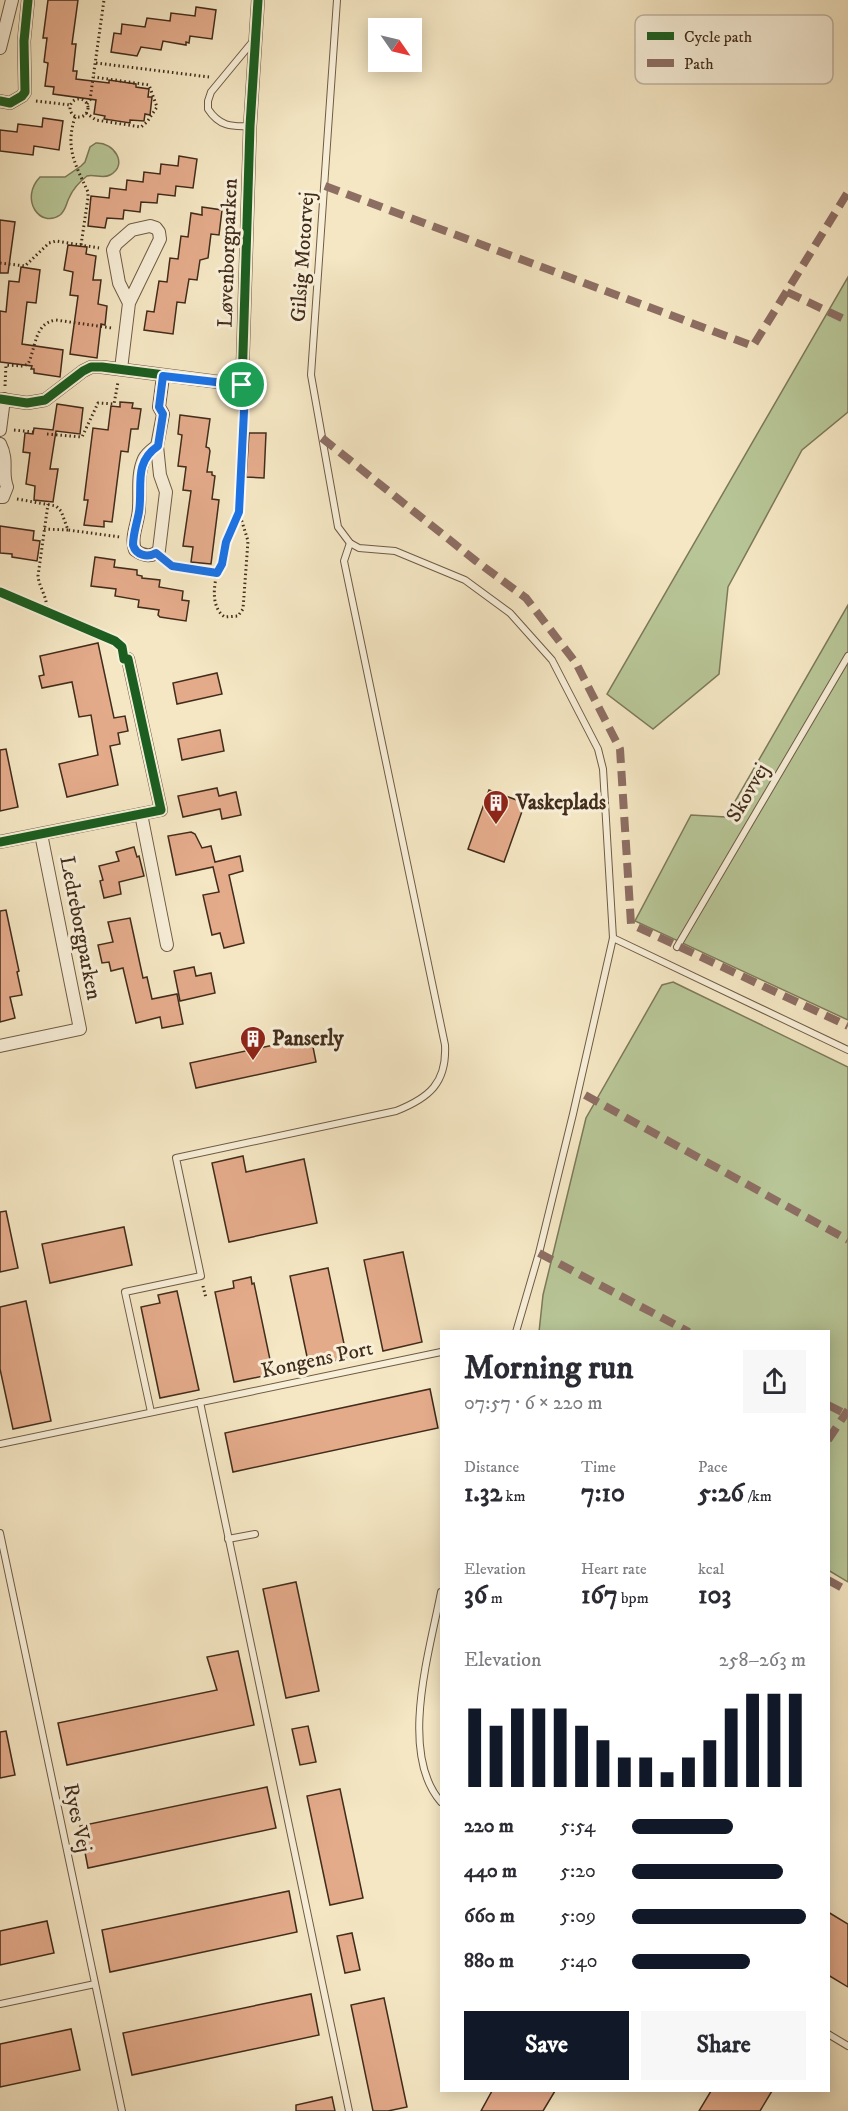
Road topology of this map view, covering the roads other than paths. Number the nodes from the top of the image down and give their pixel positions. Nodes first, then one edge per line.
1 (12, 0) edge
2 (28, 0) edge
3 (258, 0) edge
4 (337, 0) edge
5 (255, 38) junction
6 (0, 48) edge
7 (0, 101) edge
8 (250, 126) junction
9 (129, 303) junction
10 (121, 369) junction
11 (163, 376) junction
12 (242, 385) junction
13 (2, 399) edge
14 (0, 429) edge
15 (0, 444) edge
16 (158, 446) junction
17 (2, 497) edge
18 (239, 512) road end
19 (350, 543) junction
20 (848, 656) edge
21 (128, 659) dead end
22 (141, 814) junction
23 (41, 834) junction
24 (0, 842) edge
25 (613, 938) junction
26 (167, 945) dead end
27 (677, 946) dead end
28 (0, 1046) edge
29 (848, 1050) edge
30 (517, 1330) edge
31 (440, 1352) edge
32 (200, 1402) junction
33 (151, 1412) junction
34 (0, 1444) edge
35 (0, 1533) edge
36 (255, 1534) dead end
37 (228, 1539) junction
38 (440, 1597) edge
39 (440, 1801) edge
40 (95, 1984) junction
41 (0, 2004) edge
42 (830, 2035) edge
43 (848, 2046) edge
44 (122, 2111) edge
45 (349, 2111) edge

1 - 6 street
2 - 7 street
3 - 5 street, Løvenborgparken
4 - 19 lane, Gilsig Motorvej
5 - 8 street, Løvenborgparken
5 - 8 lane
8 - 12 street, Løvenborgparken
9 - 9 street
9 - 10 street
10 - 11 street
10 - 13 street
11 - 12 street
11 - 16 street
12 - 18 lane
13 - 14 street
15 - 17 street
16 - 16 street
19 - 25 lane
19 - 33 lane
20 - 27 lane, Skovvej
21 - 22 street, Ledreborgparken
22 - 23 street, Ledreborgparken
22 - 26 street
23 - 24 street, Ledreborgparken
23 - 28 street, Ledreborgparken
25 - 29 lane
25 - 30 lane
31 - 32 lane, Kongens Port
32 - 33 lane, Kongens Port
32 - 37 lane
33 - 34 lane, Kongens Port
35 - 40 lane, Ryes Vej
36 - 37 lane
37 - 45 lane
38 - 39 lane
40 - 41 lane
40 - 44 lane, Ryes Vej
42 - 43 lane

